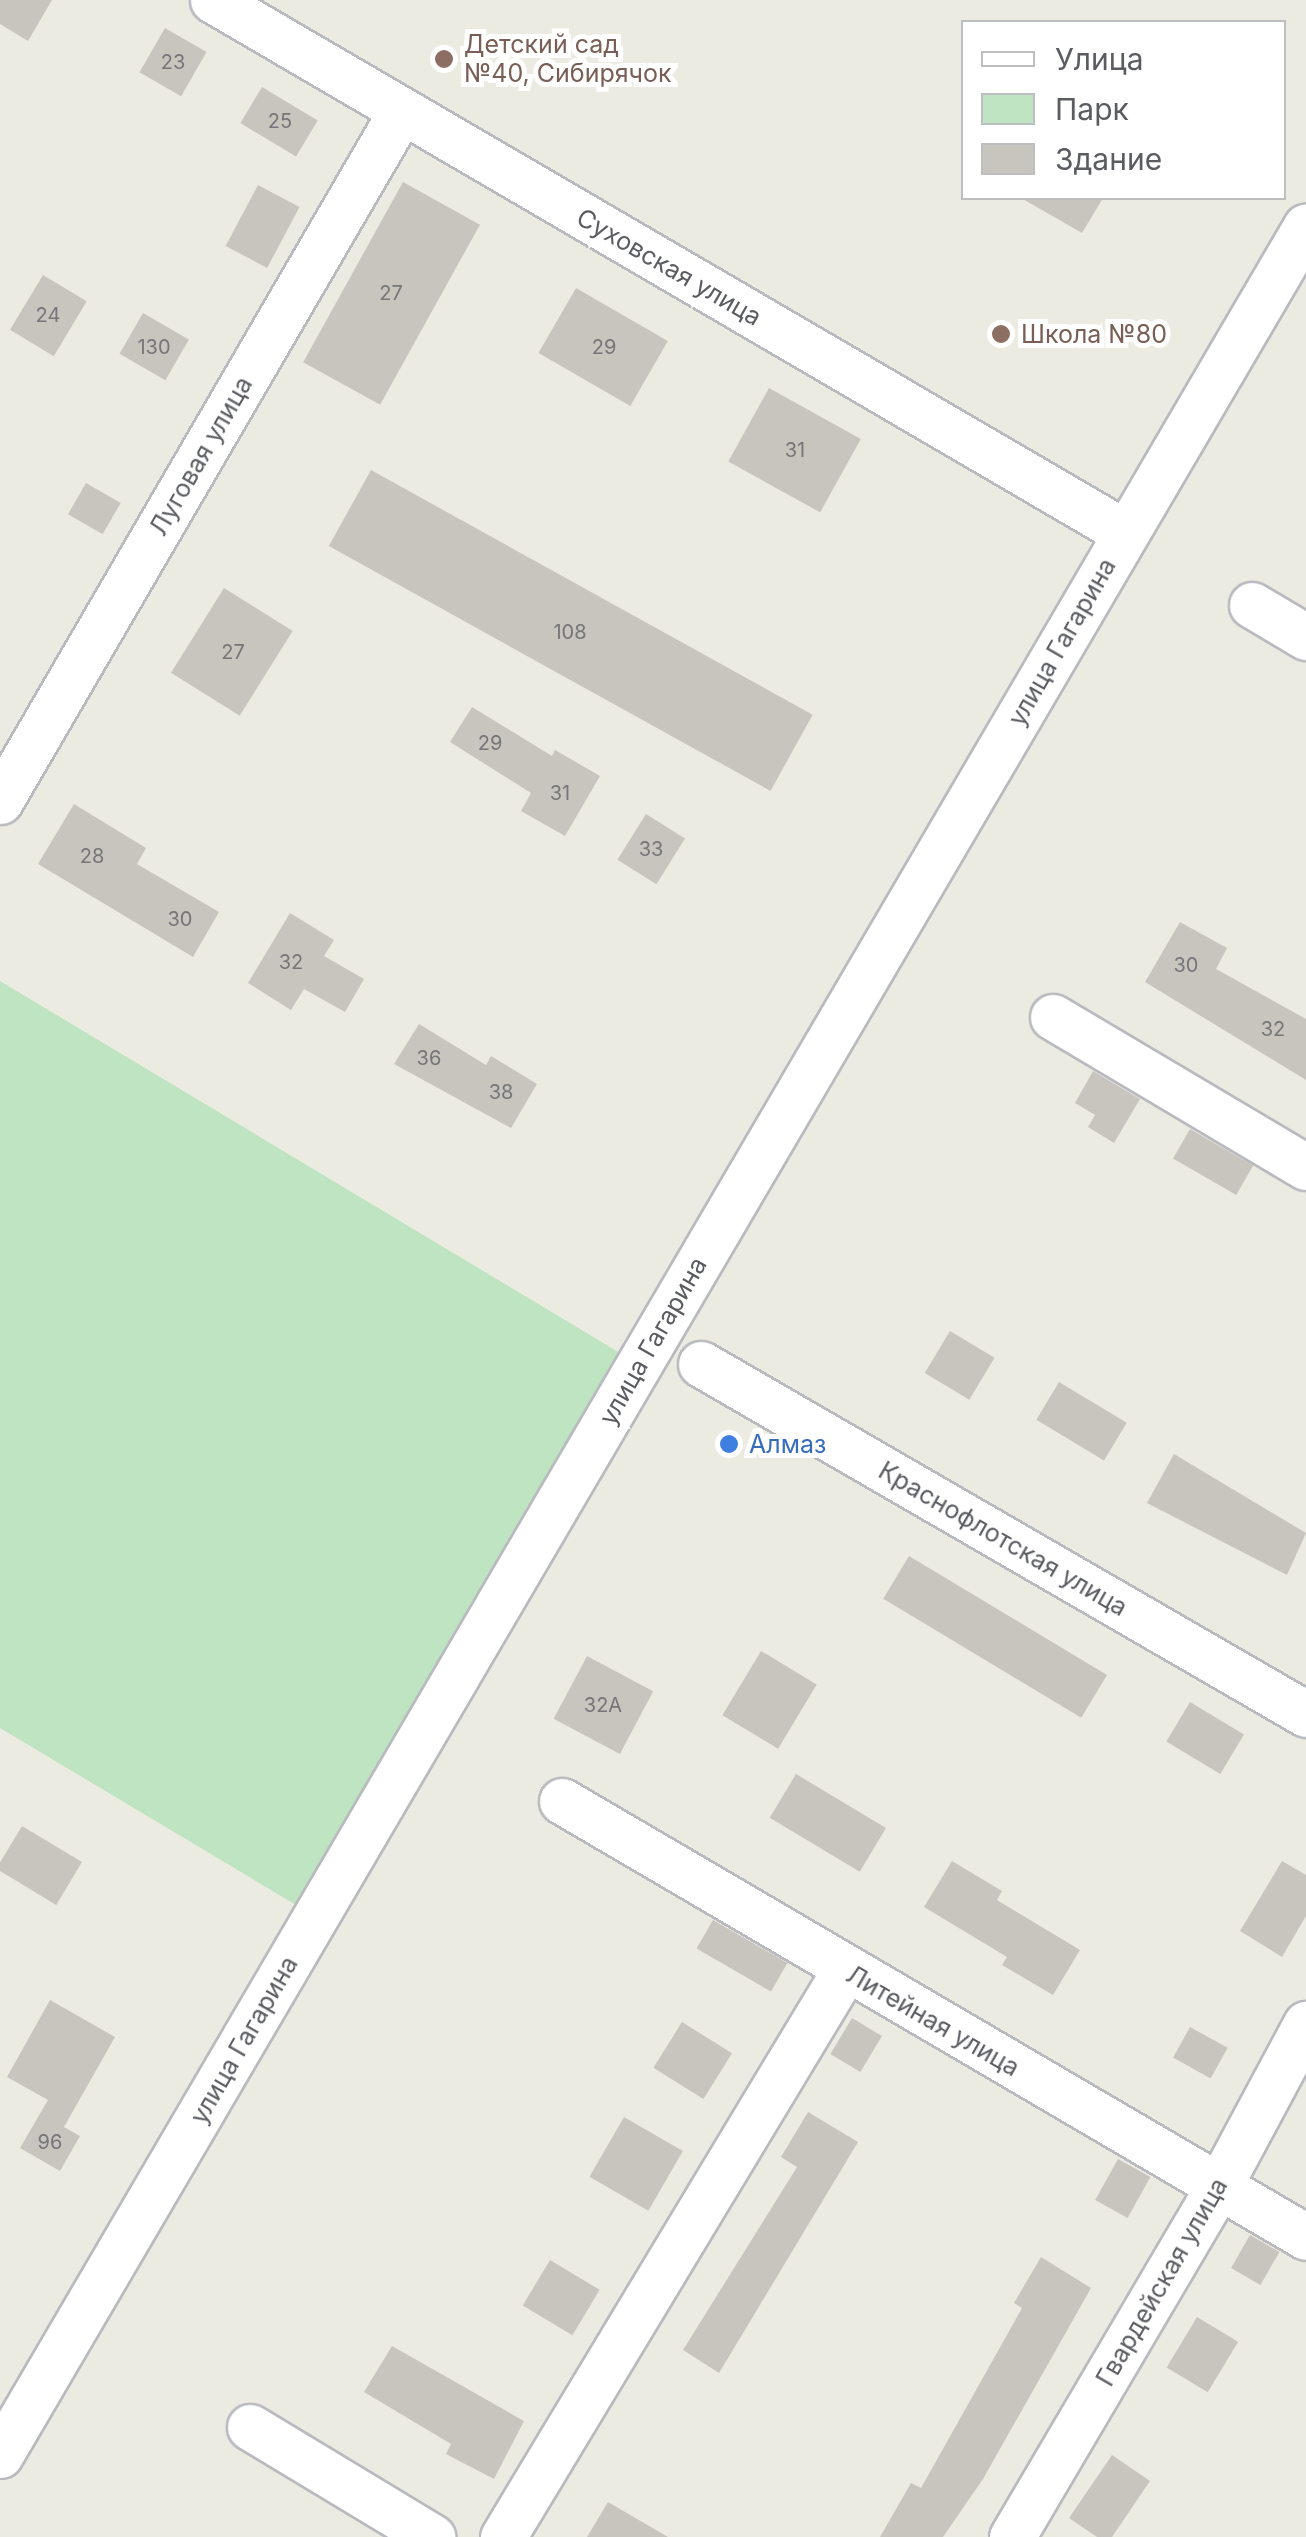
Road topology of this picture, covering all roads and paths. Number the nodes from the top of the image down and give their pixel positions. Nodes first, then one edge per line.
1 (213, 0) edge
2 (402, 110) junction
3 (1306, 226) edge
4 (1126, 533) junction
5 (1252, 605) dead end
6 (1306, 637) edge
7 (0, 801) edge
8 (1053, 1017) dead end
9 (1306, 1166) edge
10 (701, 1364) dead end
11 (1306, 1714) edge
12 (562, 1801) dead end
13 (845, 1970) junction
14 (1306, 2024) edge
15 (1219, 2186) junction
16 (1306, 2237) edge
17 (250, 2427) dead end
18 (0, 2455) edge
19 (432, 2537) edge
20 (503, 2537) edge
21 (1012, 2537) edge

1 - 2 street, Суховская улица
2 - 4 street, Суховская улица
2 - 7 street, Луговая улица
3 - 4 street, улица Гагарина
4 - 18 street, улица Гагарина
5 - 6 street
8 - 9 street
10 - 11 street, Краснофлотская улица
12 - 13 street, Литейная улица
13 - 15 street, Литейная улица
13 - 20 street
14 - 15 street, Гвардейская улица
15 - 16 street, Литейная улица
15 - 21 street, Гвардейская улица
17 - 19 street

